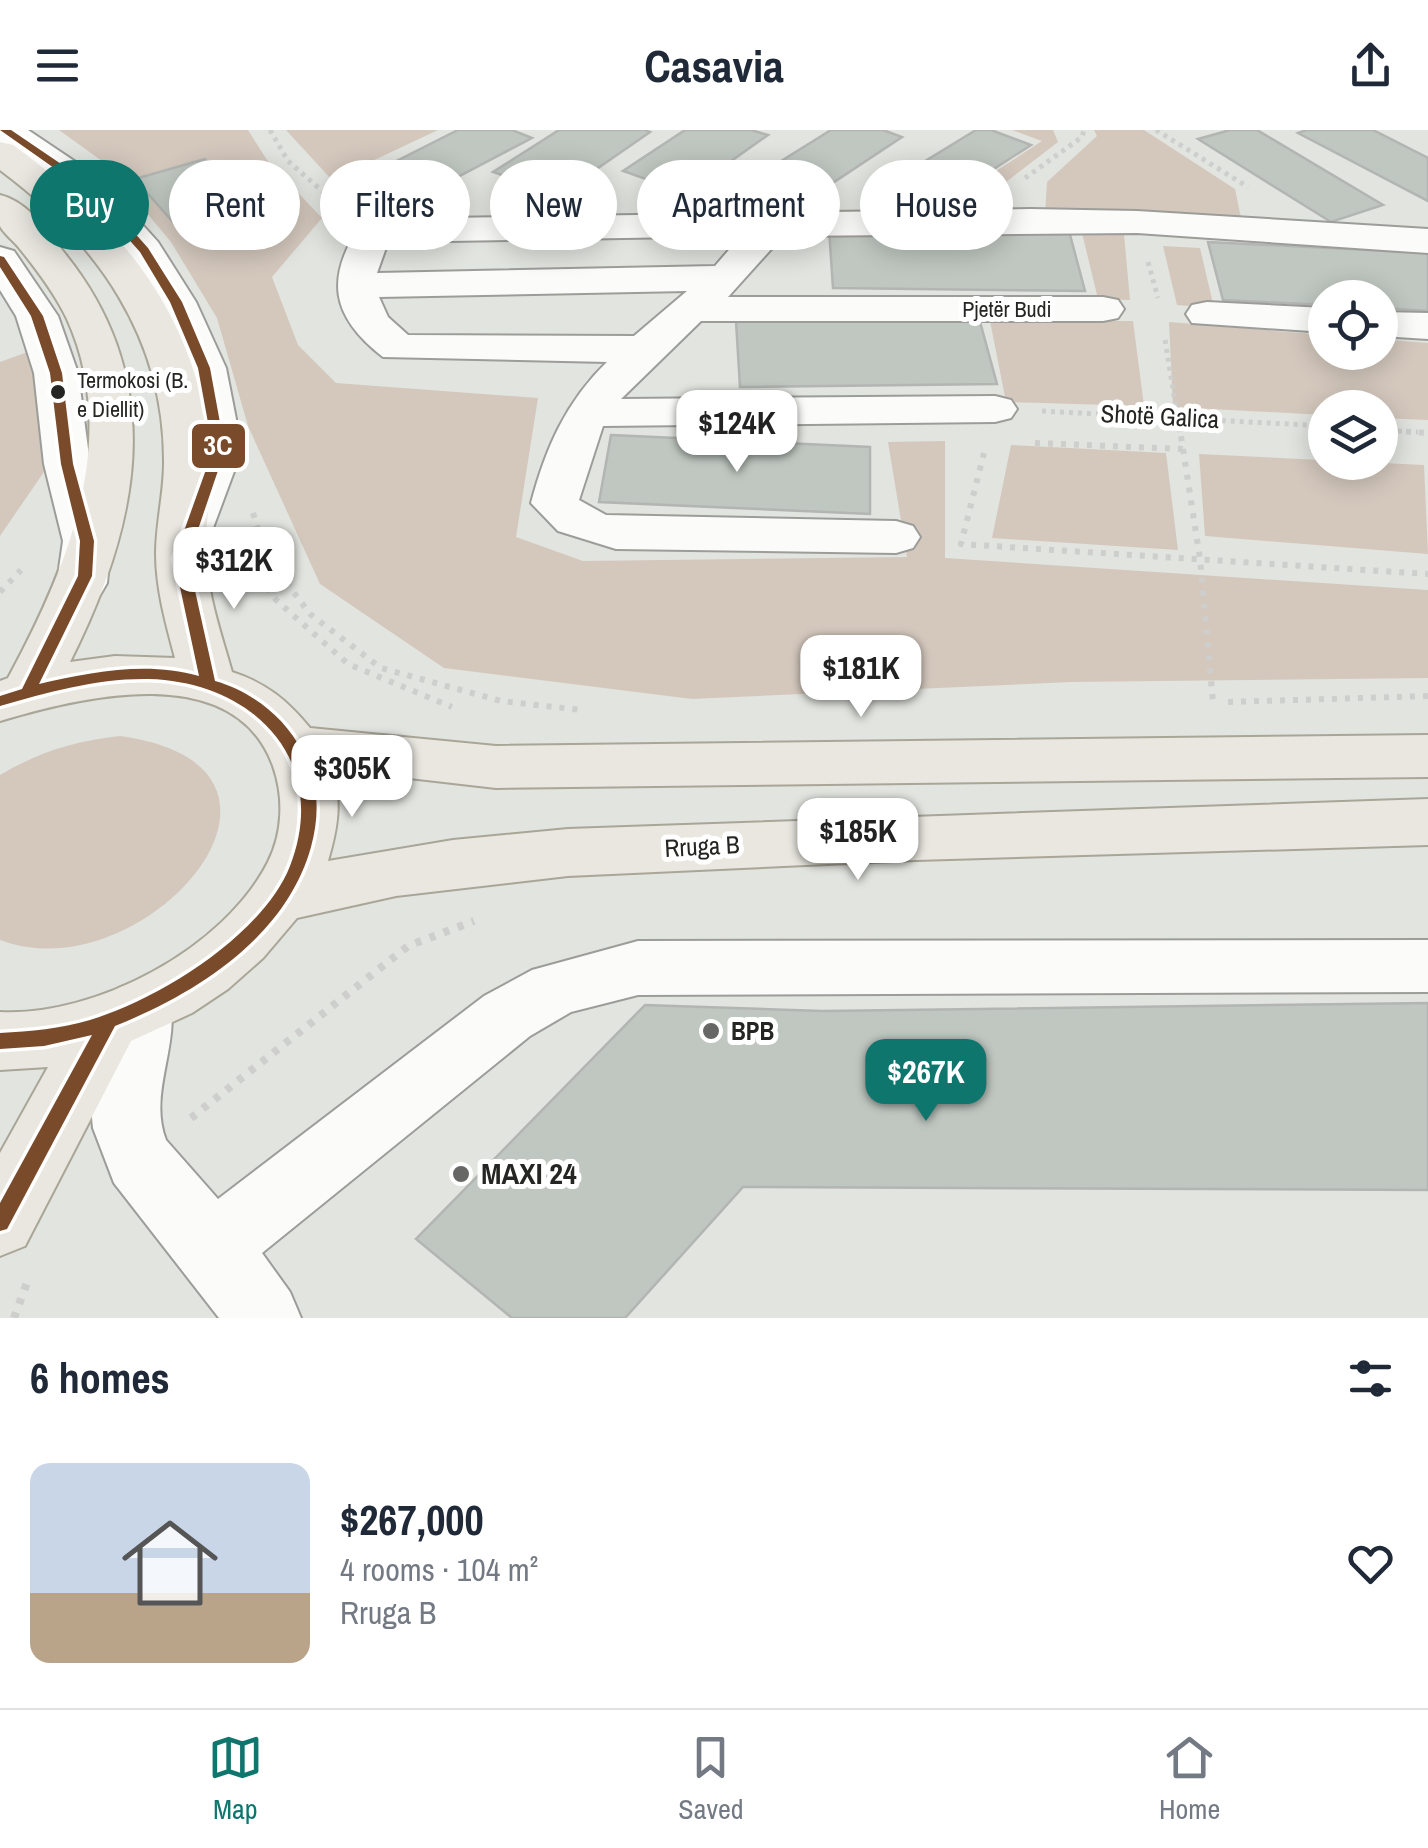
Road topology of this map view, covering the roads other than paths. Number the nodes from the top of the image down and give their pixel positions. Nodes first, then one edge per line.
1 (5, 130) edge
2 (0, 153) edge
3 (0, 206) edge
4 (840, 226) edge
5 (637, 229) edge
6 (1428, 241) edge
7 (750, 250) edge
8 (0, 259) edge
9 (725, 278) junction
10 (356, 286) junction
11 (688, 309) junction
12 (1103, 309) dead end
13 (1207, 314) dead end
14 (1308, 319) edge
15 (1398, 325) edge
16 (1428, 326) edge
17 (646, 349) junction
18 (995, 409) road end
19 (586, 413) junction
20 (896, 537) dead end
21 (181, 559) junction
22 (79, 588) junction
23 (202, 655) junction
24 (24, 685) edge
25 (295, 748) junction
26 (1428, 756) edge
27 (1428, 822) edge
28 (280, 898) junction
29 (1428, 966) edge
30 (125, 1015) junction
31 (0, 1041) edge
32 (0, 1222) edge
33 (213, 1248) junction
34 (264, 1318) edge

1 - 21 street
2 - 21 main road
3 - 22 main road
4 - 6 street
5 - 10 street
7 - 9 street
8 - 22 street
9 - 10 street
9 - 11 street
10 - 17 street
11 - 12 street, Pjetër Budi
11 - 17 street
13 - 14 street
15 - 16 street
17 - 19 street
18 - 19 street
19 - 20 street
21 - 23 street
22 - 24 main road
23 - 24 main road
23 - 25 main road
25 - 26 main road
25 - 28 main road
27 - 28 main road, Rruga B
28 - 30 main road
29 - 33 street
30 - 31 main road
30 - 32 main road
30 - 33 street
33 - 34 street

